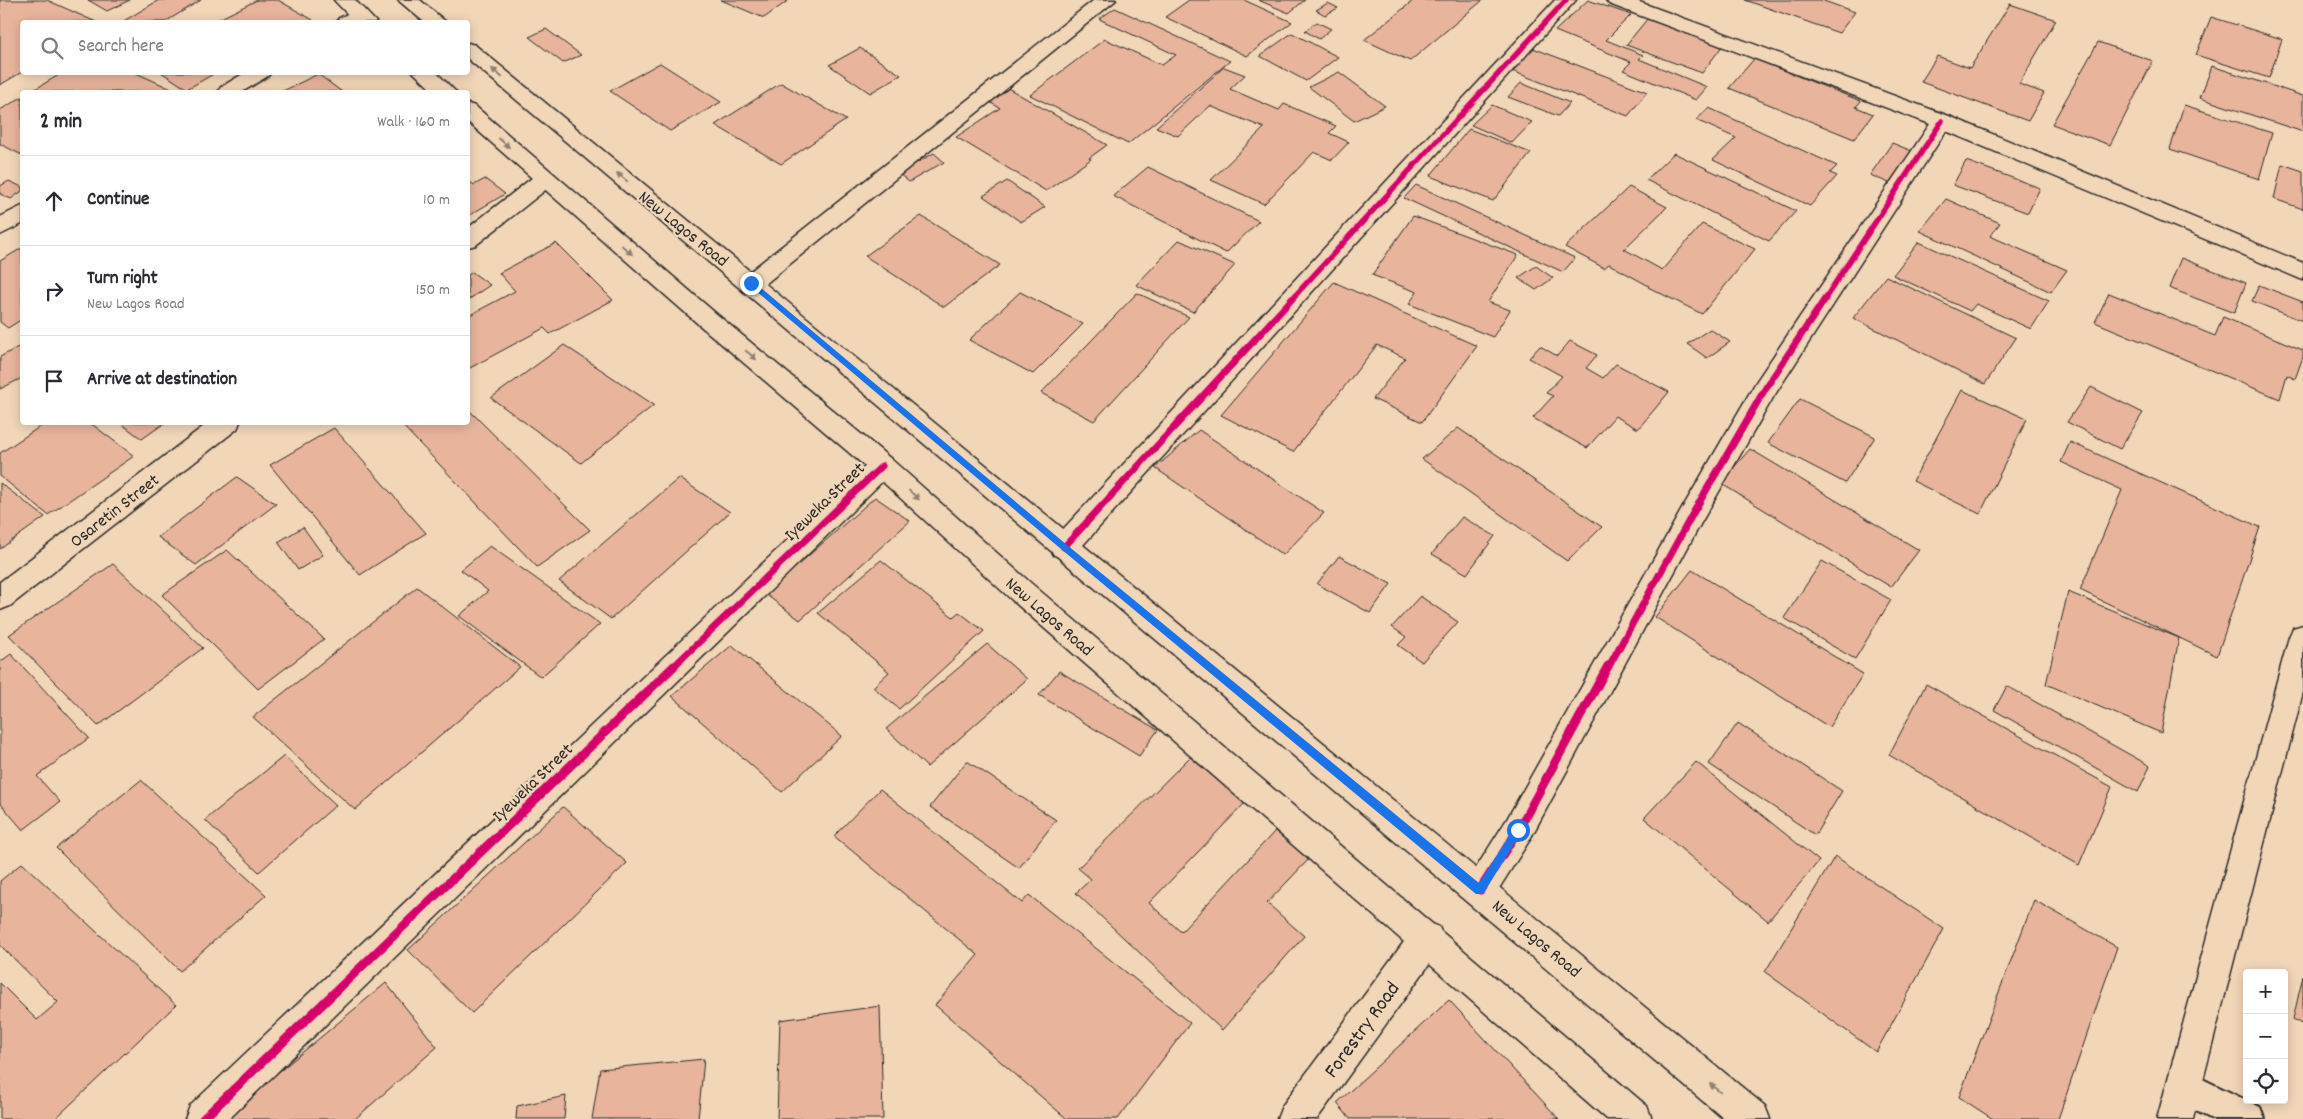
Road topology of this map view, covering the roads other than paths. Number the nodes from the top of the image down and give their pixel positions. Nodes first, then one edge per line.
1 (344, 0) edge
2 (408, 0) edge
3 (1106, 0) edge
4 (1566, 0) edge
5 (1616, 0) edge
6 (357, 20) edge
7 (433, 20) edge
8 (470, 51) edge
9 (257, 75) edge
10 (426, 75) edge
11 (231, 90) edge
12 (444, 90) edge
13 (470, 113) edge
14 (1942, 121) junction
15 (545, 179) junction
16 (20, 215) edge
17 (0, 227) edge
18 (470, 237) edge
19 (2303, 272) edge
20 (751, 283) junction
21 (224, 425) edge
22 (882, 466) junction
23 (1064, 547) junction
24 (0, 598) edge
25 (2303, 637) edge
26 (1480, 890) junction
27 (1427, 939) junction
28 (2184, 1087) junction
29 (203, 1119) edge
30 (1295, 1119) edge
31 (1634, 1119) edge
32 (1752, 1119) edge
33 (2175, 1119) edge
34 (2248, 1119) edge

1 - 6 street
2 - 7 street
3 - 20 street
4 - 23 street
5 - 14 street
20 -> 8 street, New Lagos Road
9 - 11 street
10 - 12 street
13 -> 15 street, New Lagos Road
14 - 19 street
14 - 26 street
15 - 18 street
15 -> 22 street, New Lagos Road
16 - 17 street
20 - 23 street, New Lagos Road
21 - 24 street, Osaretin Street
22 -> 27 street, New Lagos Road
22 - 29 street, Iyeweka Street
23 - 26 street, New Lagos Road
25 - 28 street
32 -> 26 street, New Lagos Road
27 - 30 street, Forestry Road
27 - 31 street, New Lagos Road
28 - 33 street
28 - 34 lane

